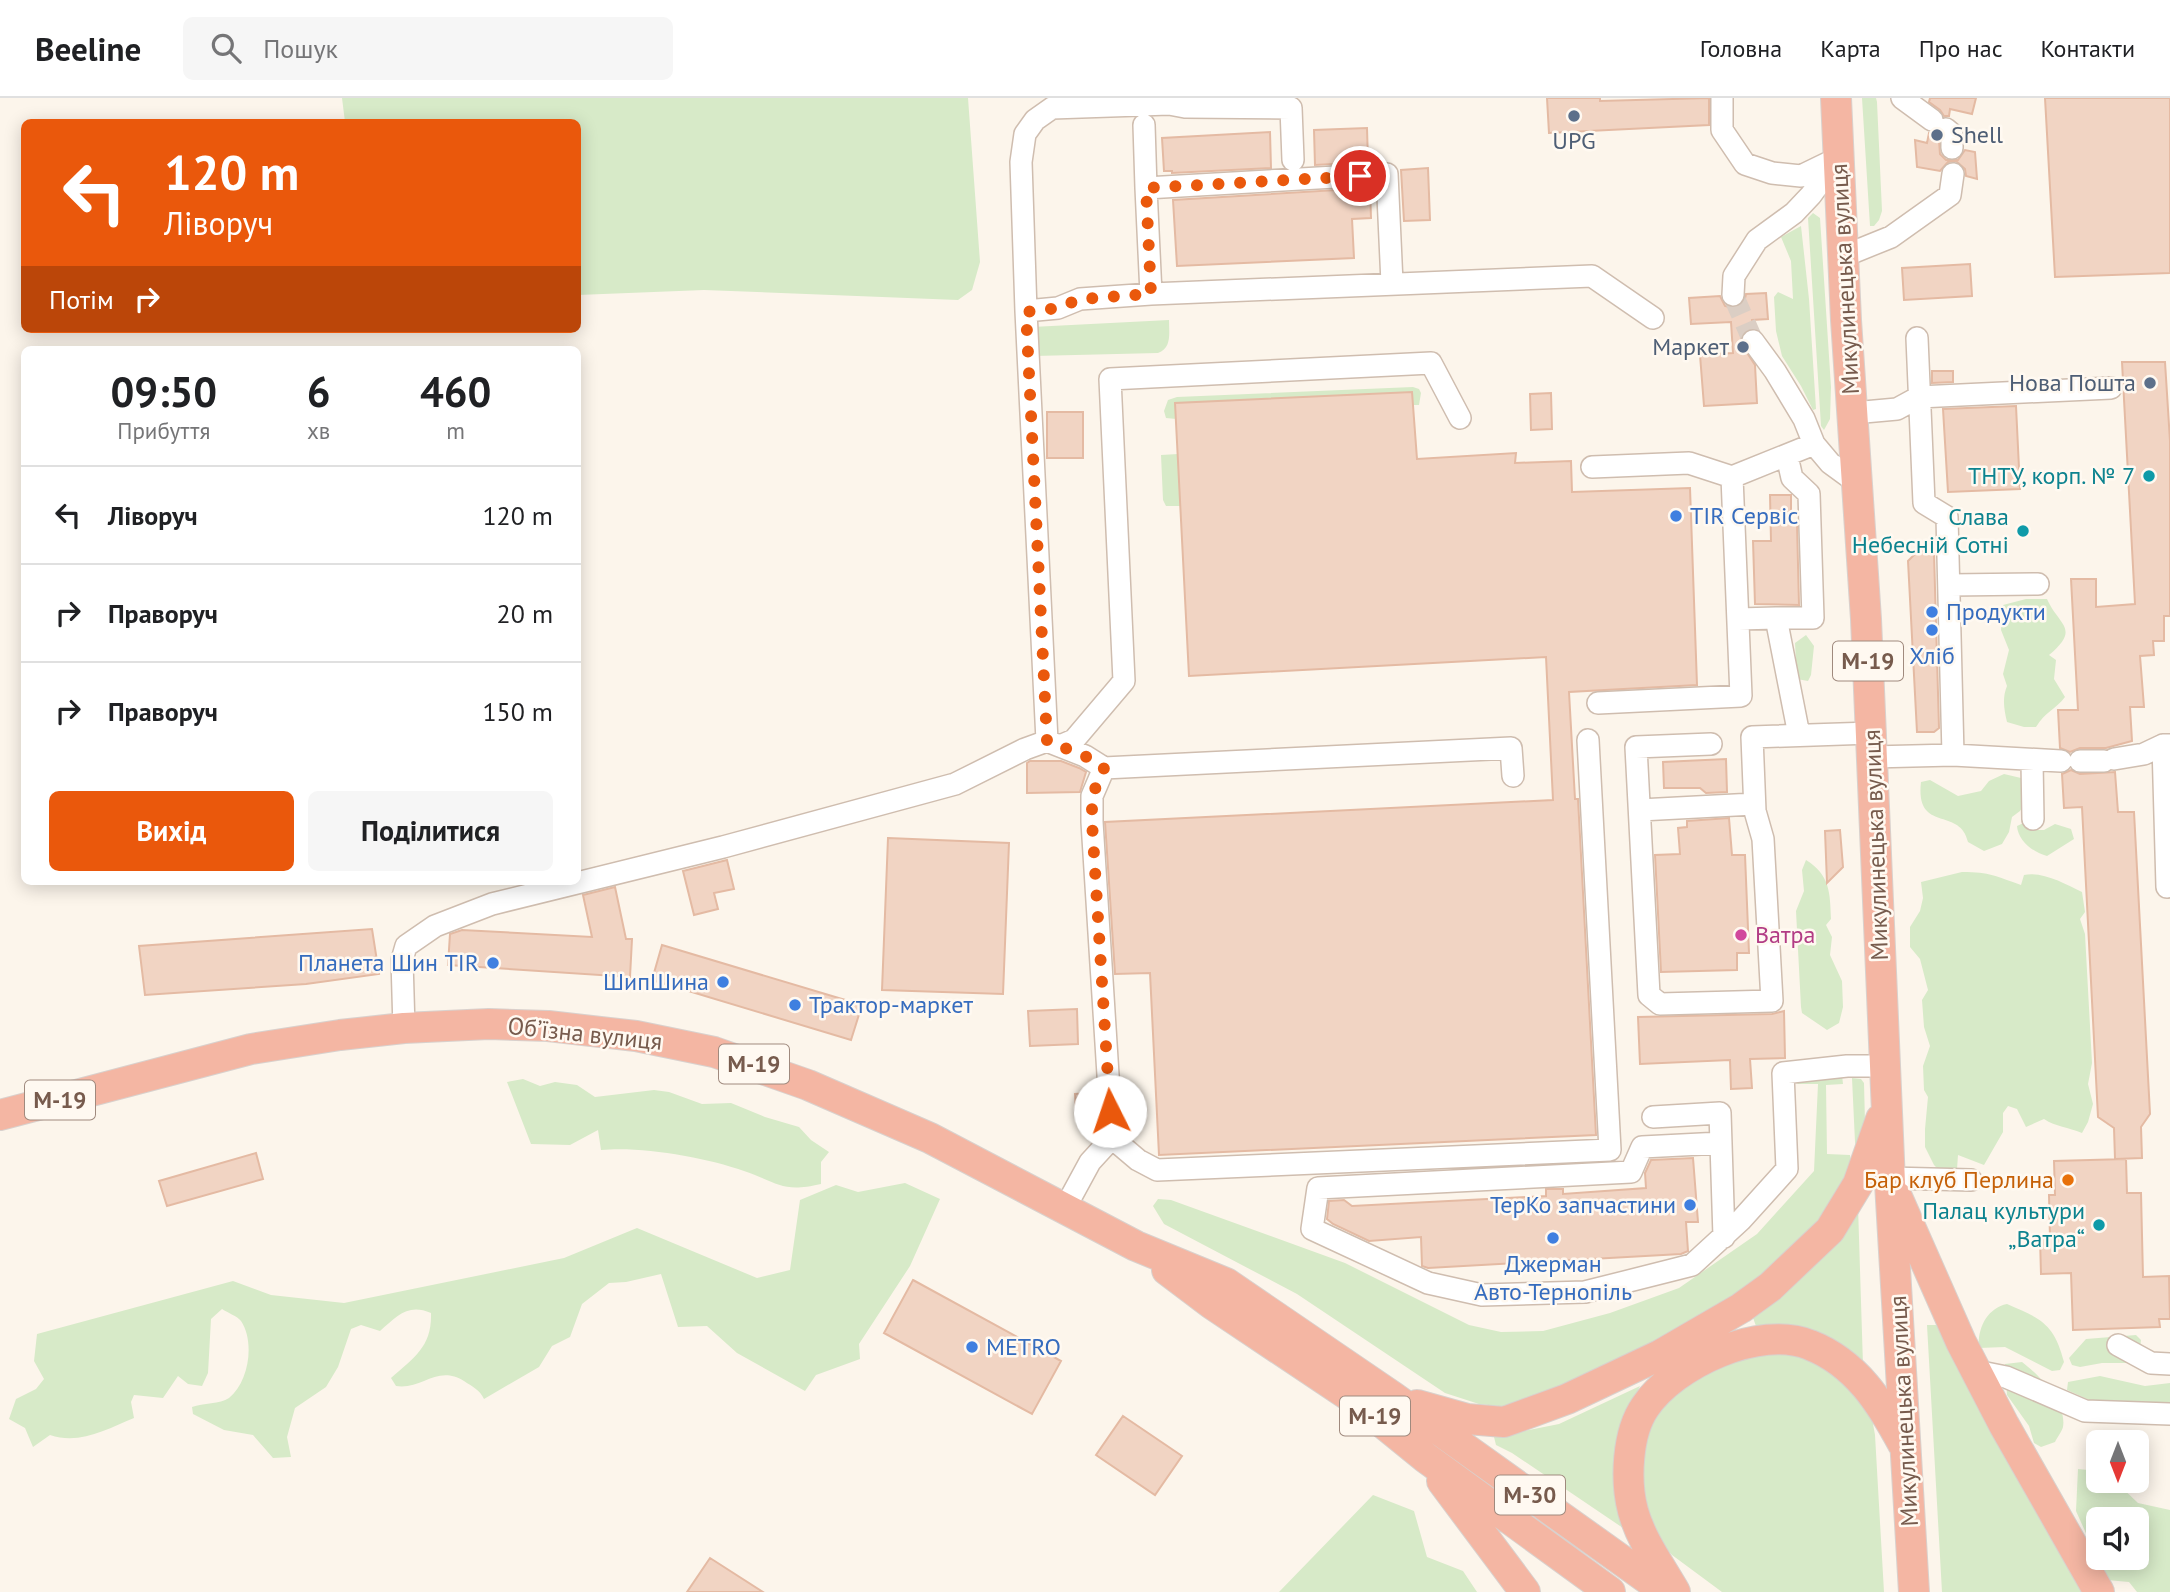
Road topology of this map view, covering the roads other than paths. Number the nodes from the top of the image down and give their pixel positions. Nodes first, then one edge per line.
1 (1722, 98) edge
2 (1836, 98) edge
3 (1902, 98) edge
4 (1169, 101) edge
5 (1087, 102) edge
6 (1144, 125) dead end
7 (1943, 132) dead end
8 (1838, 158) junction
9 (1293, 160) dead end
10 (1953, 174) dead end
11 (1146, 188) junction
12 (1844, 256) junction
13 (1392, 283) junction
14 (1151, 294) junction
15 (1733, 295) tunnel mouth
16 (1026, 312) junction
17 (1653, 318) dead end
18 (1917, 338) dead end
19 (1753, 341) tunnel mouth
20 (2111, 388) dead end
21 (1919, 397) junction
22 (1853, 414) junction
23 (1460, 418) dead end
24 (1814, 444) junction
25 (1787, 456) junction
26 (1592, 467) dead end
27 (1732, 477) junction
28 (1856, 482) junction
29 (2038, 584) dead end
30 (1950, 585) junction
31 (1776, 618) junction
32 (1738, 619) junction
33 (1598, 703) dead end
34 (1799, 735) junction
35 (1588, 740) dead end
36 (1054, 744) junction
37 (1711, 744) dead end
38 (1872, 745) junction
39 (2167, 745) edge
40 (1953, 755) junction
41 (2032, 761) junction
42 (1104, 768) junction
43 (1513, 776) dead end
44 (1754, 804) junction
45 (1640, 810) junction
46 (2033, 819) dead end
47 (581, 882) edge
48 (569, 885) edge
49 (2169, 895) edge
50 (404, 1028) junction
51 (1885, 1066) junction
52 (1887, 1102) junction
53 (0, 1115) edge
54 (1653, 1117) dead end
55 (1112, 1138) junction
56 (1721, 1143) junction
57 (1971, 1180) dead end
58 (1890, 1181) junction
59 (1065, 1208) junction
60 (1724, 1237) junction
61 (1136, 1246) junction
62 (2118, 1345) dead end
63 (2170, 1364) edge
64 (1976, 1371) junction
65 (1394, 1397) junction
66 (2170, 1414) edge
67 (1905, 1448) junction
68 (1418, 1451) junction
69 (1525, 1592) edge
70 (1610, 1592) edge
71 (1666, 1592) edge
72 (1675, 1592) edge
73 (1914, 1592) edge
74 (2099, 1592) edge

1 - 8 lane
2 - 8 highway, Микулинецька вулиця / М-19
3 - 7 lane
4 - 5 lane
4 - 9 lane
5 - 16 lane
6 - 11 lane
8 - 12 highway, Микулинецька вулиця / М-19
8 - 15 lane
10 - 12 lane
11 - 13 lane
11 - 14 lane
12 - 22 highway, Микулинецька вулиця / М-19
13 - 14 lane
13 - 17 lane
14 - 16 lane
16 - 36 lane
18 - 21 lane
19 - 24 lane
20 - 21 lane
21 - 22 lane
21 - 30 lane
22 - 28 highway, Микулинецька вулиця / М-19
23 - 36 lane
24 - 25 lane
24 - 28 lane
25 - 27 lane
25 - 31 lane
26 - 27 lane
27 - 32 lane
28 - 38 highway, Микулинецька вулиця / М-19
29 - 30 lane
30 - 40 lane
31 - 32 lane
31 - 34 lane
32 - 33 lane
34 - 38 lane
34 - 44 lane
35 - 55 lane
36 - 42 lane
36 - 47 lane
37 - 45 lane
38 - 40 lane
38 - 51 highway, Микулинецька вулиця / М-19
39 - 41 lane
39 - 49 lane
40 - 41 lane
41 - 46 lane
42 - 43 lane
42 - 55 lane
44 - 45 lane
44 - 45 lane
48 - 50 lane
50 - 53 highway, Обʼїзна вулиця / М-19
50 - 59 highway, Обʼїзна вулиця / М-19
51 - 52 highway, Микулинецька вулиця / М-19
51 - 60 lane
52 - 58 highway, Микулинецька вулиця / М-19
52 - 65 highway, М-19
54 - 56 lane
55 - 59 lane
56 - 60 lane
56 - 60 lane
57 - 58 lane
58 - 64 highway
58 - 67 highway, Микулинецька вулиця / М-19
59 - 61 highway, Обʼїзна вулиця / М-19
61 - 65 highway, М-19
61 - 68 highway, М-19
62 - 63 lane
64 - 66 lane
64 - 74 highway
65 - 71 highway, М-30
67 - 72 highway
67 - 73 highway, Микулинецька вулиця / М-19
68 - 69 highway
68 - 70 highway, М-19

